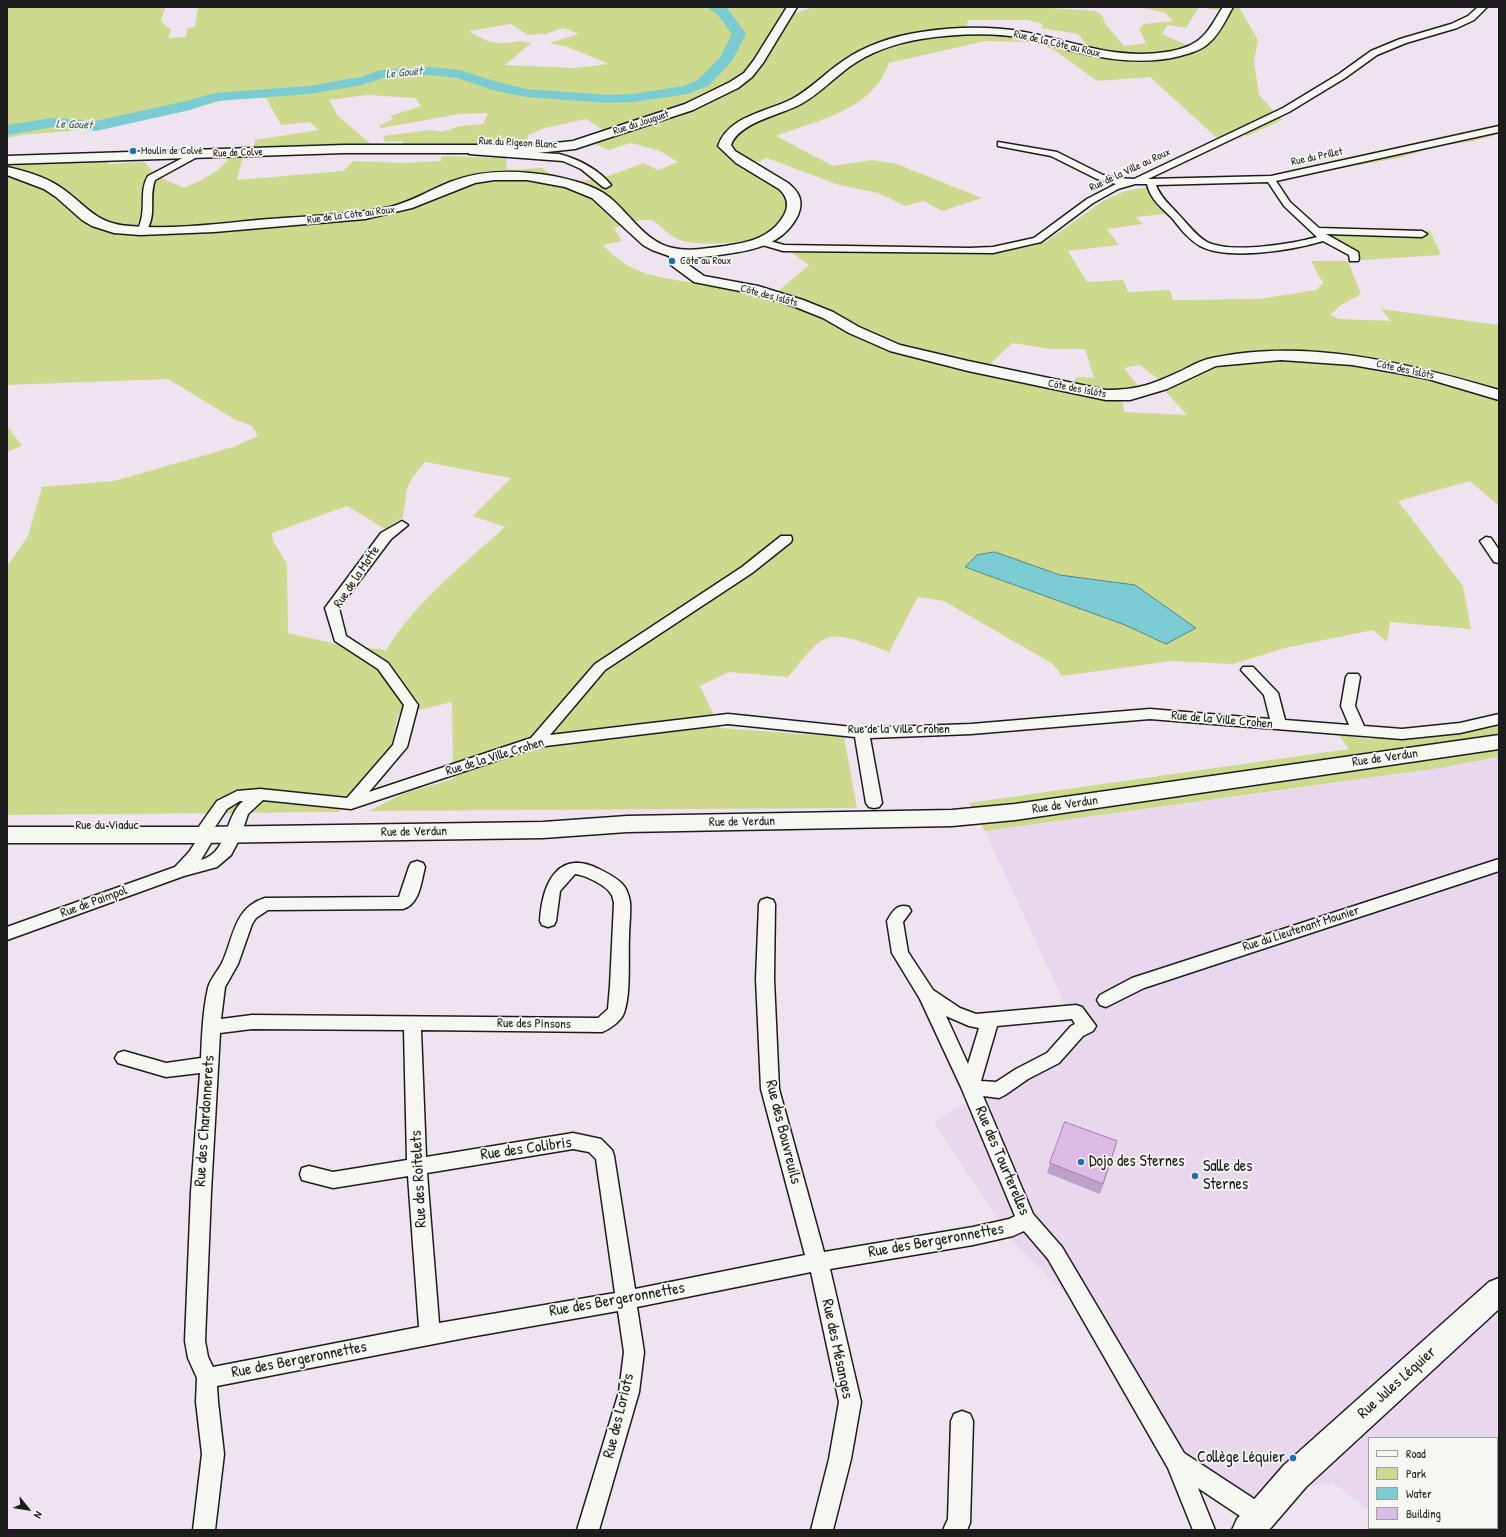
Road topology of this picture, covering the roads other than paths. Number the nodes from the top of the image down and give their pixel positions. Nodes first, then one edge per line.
1 (792, 7) edge
2 (1228, 7) edge
3 (1483, 7) edge
4 (1499, 129) edge
5 (1001, 144) dead end
6 (446, 148) junction
7 (196, 154) junction
8 (7, 160) edge
9 (7, 172) edge
10 (1271, 179) junction
11 (1136, 181) junction
12 (1150, 182) junction
13 (606, 185) dead end
14 (142, 231) junction
15 (1422, 234) dead end
16 (1320, 235) junction
17 (764, 242) junction
18 (676, 253) junction
19 (1354, 259) dead end
20 (1499, 395) edge
21 (402, 524) dead end
22 (786, 539) dead end
23 (1486, 541) dead end
24 (1499, 559) edge
25 (1248, 670) dead end
26 (1353, 677) dead end
27 (1499, 719) edge
28 (1279, 724) junction
29 (1359, 731) junction
30 (862, 733) junction
31 (536, 742) junction
32 (1499, 742) edge
33 (260, 794) junction
34 (874, 803) dead end
35 (351, 804) junction
36 (7, 827) edge
37 (235, 830) junction
38 (204, 831) junction
39 (7, 835) edge
40 (1499, 865) edge
41 (417, 867) dead end
42 (181, 871) junction
43 (767, 904) dead end
44 (903, 912) dead end
45 (548, 921) dead end
46 (7, 934) edge
47 (926, 994) junction
48 (1106, 1000) dead end
49 (990, 1020) junction
50 (412, 1023) junction
51 (210, 1027) junction
52 (124, 1058) dead end
53 (209, 1064) junction
54 (970, 1087) junction
55 (417, 1166) junction
56 (309, 1174) dead end
57 (1026, 1220) junction
58 (817, 1262) junction
59 (1499, 1290) edge
60 (627, 1300) junction
61 (430, 1335) junction
62 (207, 1378) junction
63 (962, 1420) dead end
64 (1176, 1461) junction
65 (1254, 1523) edge
66 (204, 1530) edge
67 (588, 1530) edge
68 (822, 1530) edge
69 (954, 1530) edge
70 (1204, 1530) edge

1 - 6 main road, Rue du Jouguet
2 - 17 main road, Rue de la Côte au Roux
3 - 11 street, Rue de la Ville au Roux
4 - 10 street, Rue du Prillet
5 - 11 street, Rue du Prillet
6 - 7 main road, Rue de Colve
6 - 13 street, Rue du Pigeon Blanc
7 - 8 main road, Rue de Colve
7 - 14 street
9 - 14 main road, Rue de la Côte au Roux
10 - 12 street, Rue du Prillet
10 - 16 street
11 - 12 street, Rue du Prillet
11 - 17 street, Rue de la Ville au Roux
12 - 16 street
14 - 18 main road, Rue de la Côte au Roux
15 - 16 street
16 - 19 street
17 - 18 main road, Rue de la Côte au Roux
18 - 20 main road, Côte des Islôts
21 - 35 street, Rue de la Motte
22 - 31 street
23 - 24 street
25 - 28 street
26 - 29 street
27 - 29 street, Rue de la Ville Crohen
28 - 29 street, Rue de la Ville Crohen
28 - 30 street, Rue de la Ville Crohen
30 - 31 street, Rue de la Ville Crohen
30 - 34 street
31 - 35 street, Rue de la Ville Crohen
32 - 37 main road, Rue de Verdun
33 - 35 street, Rue de la Ville Crohen
33 - 37 street, Rue de Paimpol
33 - 38 street, Rue de la Ville Crohen
36 - 38 main road, Rue du Viaduc
37 - 38 main road, Rue de Verdun
37 - 42 street, Rue de Paimpol
38 - 39 main road, Rue du Viaduc
38 - 42 street, Rue de Paimpol
40 - 48 street, Rue du Lieutenant Mounier
41 - 51 street, Rue des Chardonnerets
42 - 46 street, Rue de Paimpol
43 - 58 street, Rue des Bouvreuils
44 - 47 street, Rue des Tourterelles
45 - 50 street, Rue des Pinsons
47 - 49 street
47 - 54 street, Rue des Tourterelles
49 - 54 street
49 - 54 street
50 - 51 street, Rue des Pinsons
50 - 55 street, Rue des Roitelets
51 - 53 street, Rue des Chardonnerets
52 - 53 street
53 - 62 street, Rue des Chardonnerets
54 - 57 street, Rue des Tourterelles
55 - 56 street, Rue des Colibris
55 - 60 street, Rue des Colibris
55 - 61 street, Rue des Roitelets
57 - 58 street, Rue des Bergeronnettes
57 - 64 street, Rue des Tourterelles
58 - 60 street, Rue des Bergeronnettes
58 - 68 street, Rue des Mésanges
59 - 65 main road, Rue Jules Léquier
60 - 61 street, Rue des Bergeronnettes
60 - 67 street, Rue des Loriots
61 - 62 street, Rue des Bergeronnettes
62 - 66 street, Rue des Chardonnerets
63 - 69 street
64 - 65 street, Rue des Tourterelles
64 - 70 street, Rue des Tourterelles

